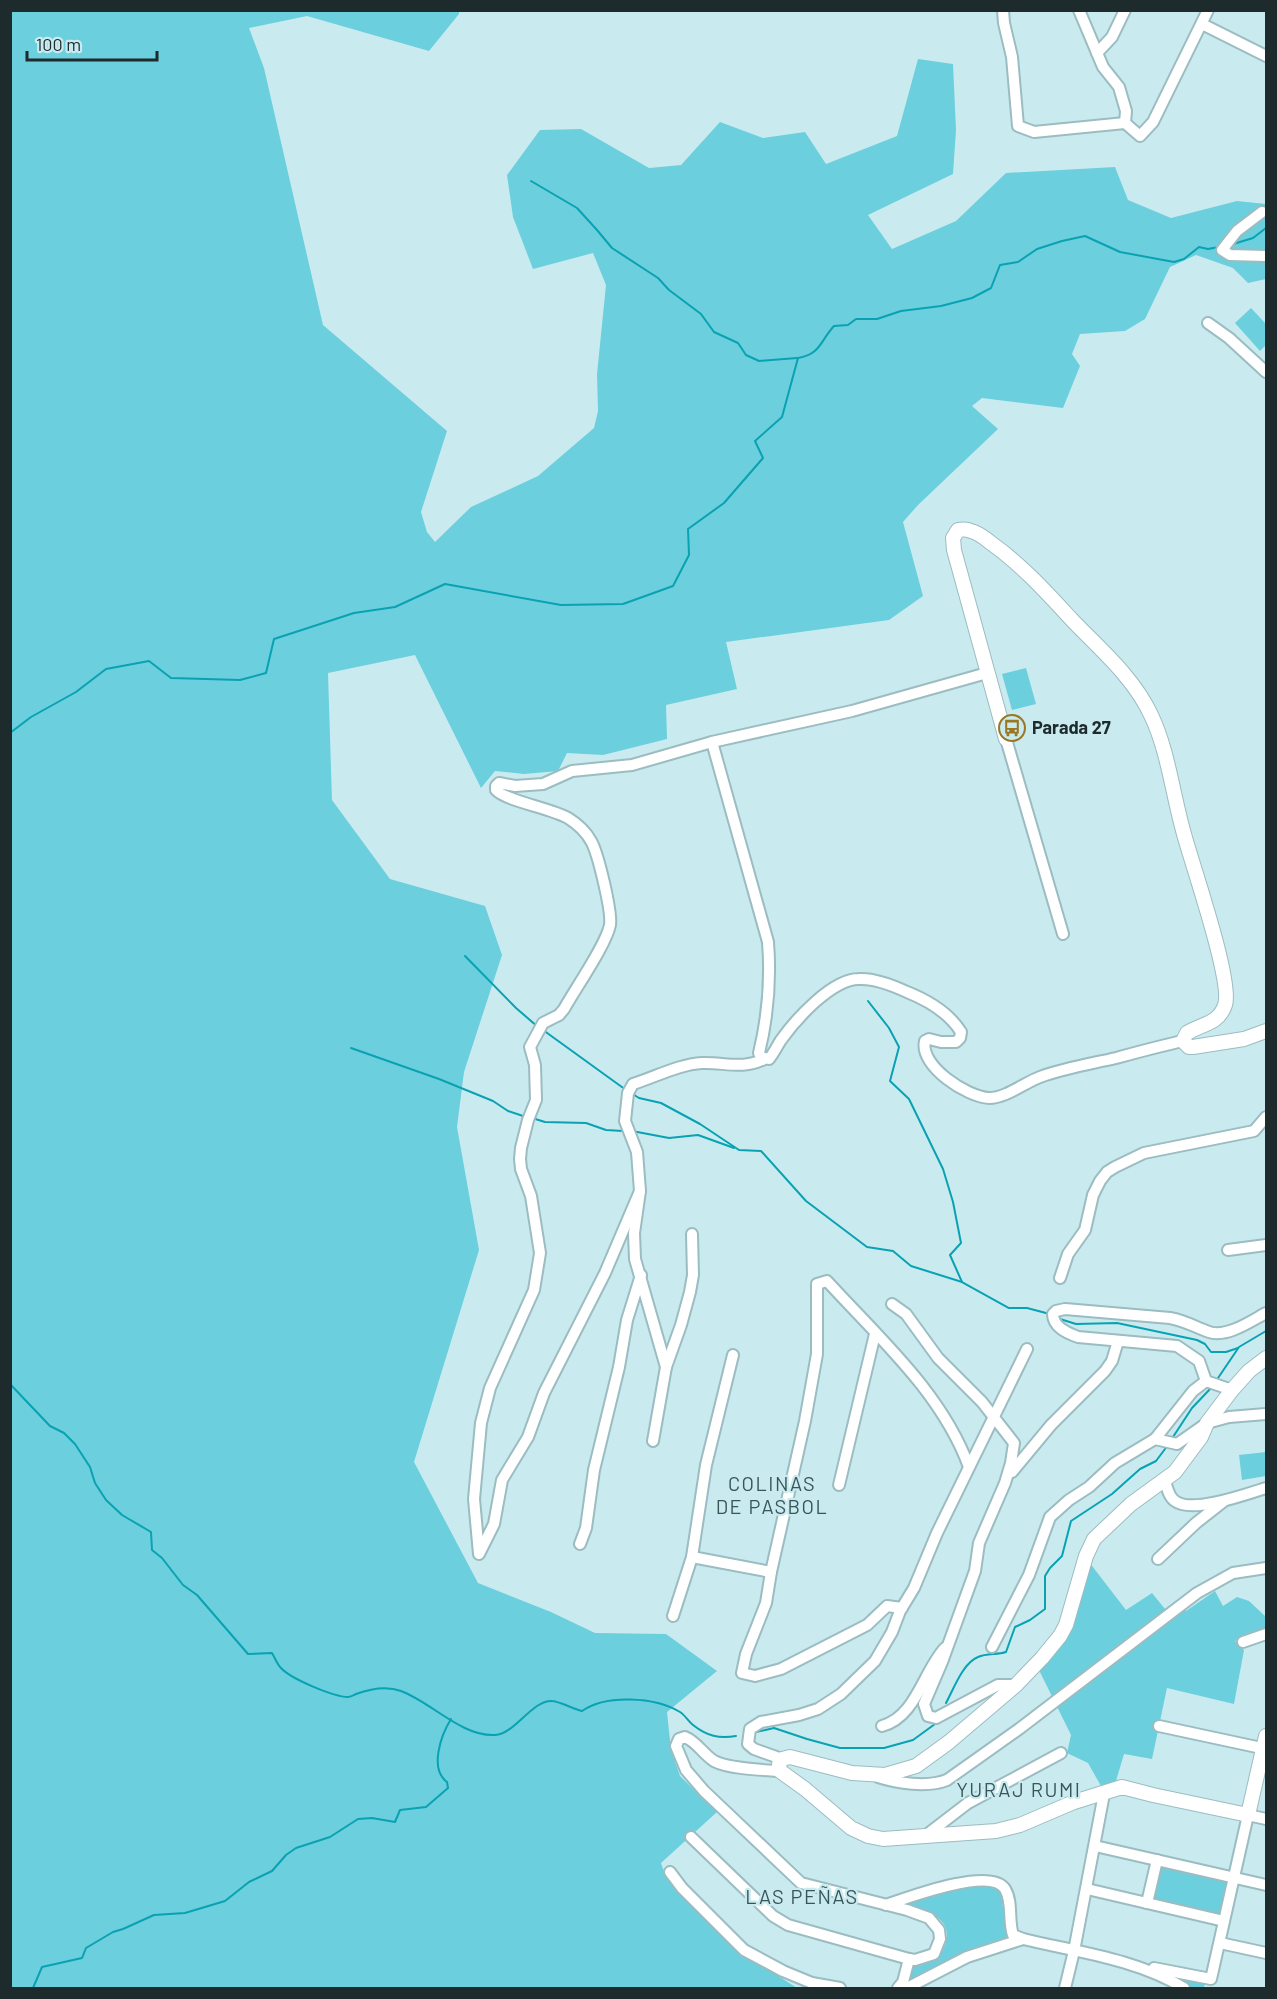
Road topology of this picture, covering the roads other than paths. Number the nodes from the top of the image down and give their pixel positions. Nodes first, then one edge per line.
1 (1003, 10) edge
2 (1079, 10) edge
3 (1125, 10) edge
4 (1208, 10) edge
5 (1202, 24) junction
6 (1097, 53) junction
7 (1266, 57) edge
8 (1125, 123) junction
9 (1262, 212) dead end
10 (1266, 256) edge
11 (1208, 323) dead end
12 (1266, 372) edge
13 (987, 673) junction
14 (1006, 739) joint
15 (712, 742) junction
16 (1063, 934) dead end
17 (1266, 1031) edge
18 (1183, 1041) junction
19 (764, 1059) junction
20 (1266, 1117) edge
21 (640, 1191) junction
22 (692, 1234) dead end
23 (1266, 1245) edge
24 (1228, 1250) dead end
25 (641, 1275) junction
26 (1060, 1278) dead end
27 (892, 1304) dead end
28 (1266, 1313) edge
29 (875, 1334) junction
30 (1118, 1341) junction
31 (1027, 1349) dead end
32 (733, 1355) dead end
33 (1266, 1358) edge
34 (666, 1367) junction
35 (1206, 1381) junction
36 (1232, 1390) junction
37 (1266, 1414) edge
38 (993, 1417) junction
39 (1207, 1423) junction
40 (1155, 1439) junction
41 (652, 1441) dead end
42 (969, 1467) junction
43 (1165, 1481) junction
44 (1005, 1483) junction
45 (839, 1485) dead end
46 (1266, 1488) edge
47 (1226, 1499) junction
48 (580, 1544) dead end
49 (692, 1557) junction
50 (1158, 1559) dead end
51 (1266, 1568) edge
52 (771, 1572) junction
53 (902, 1608) junction
54 (673, 1616) dead end
55 (1266, 1634) edge
56 (1243, 1642) dead end
57 (949, 1643) junction
58 (992, 1647) dead end
59 (1016, 1684) junction
60 (882, 1726) dead end
61 (1159, 1726) dead end
62 (1266, 1744) edge
63 (1060, 1753) dead end
64 (781, 1765) junction
65 (872, 1775) junction
66 (1104, 1794) junction
67 (1248, 1815) junction
68 (1266, 1819) edge
69 (925, 1836) junction
70 (691, 1837) dead end
71 (1095, 1846) junction
72 (1156, 1860) junction
73 (670, 1872) dead end
74 (1234, 1878) junction
75 (1266, 1886) edge
76 (1087, 1889) junction
77 (1147, 1903) junction
78 (885, 1905) junction
79 (1224, 1921) junction
80 (1023, 1939) junction
81 (1220, 1943) junction
82 (1074, 1951) junction
83 (1266, 1953) edge
84 (909, 1959) junction
85 (1127, 1963) junction
86 (840, 1989) edge
87 (900, 1989) edge
88 (1065, 1989) edge
89 (1184, 1989) edge

1 - 8 street
2 - 6 street
3 - 6 street
4 - 5 street
5 - 7 street
5 - 8 street
6 - 8 street
9 - 10 street
11 - 12 street
13 - 14 street
13 - 15 street
13 - 18 street
14 - 16 street
15 - 19 street
15 - 21 street
17 - 18 street
18 - 19 street
19 - 21 street
20 - 26 street
21 - 25 street
22 - 34 street
23 - 24 street
25 - 34 street
25 - 48 street
27 - 38 street
28 - 30 street
29 - 42 street
29 - 45 street
29 - 52 street
30 - 35 street
30 - 44 street
31 - 38 street
32 - 49 street
33 - 36 street
34 - 41 street
35 - 36 street
35 - 40 street
36 - 39 street
37 - 39 street
38 - 42 street
38 - 44 street
39 - 40 street
39 - 43 street
40 - 58 street
42 - 53 street
43 - 47 street
43 - 59 street
44 - 57 street
46 - 47 street
47 - 50 street
49 - 52 street
49 - 54 street
51 - 65 street
52 - 53 street
53 - 64 street
55 - 56 street
57 - 59 street
57 - 60 street
59 - 65 street
61 - 62 street
62 - 67 street
63 - 69 street
64 - 65 street
64 - 69 street
64 - 78 street
66 - 67 street
66 - 69 street
66 - 71 street
67 - 68 street
67 - 74 street
70 - 84 street
71 - 72 street
71 - 76 street
72 - 74 street
72 - 77 street
73 - 86 street
74 - 75 street
74 - 79 street
76 - 77 street
76 - 82 street
77 - 79 street
78 - 80 street
78 - 84 street
79 - 81 street
80 - 82 street
80 - 87 street
81 - 83 street
81 - 85 street
82 - 85 street
82 - 88 street
84 - 87 street
85 - 89 street

